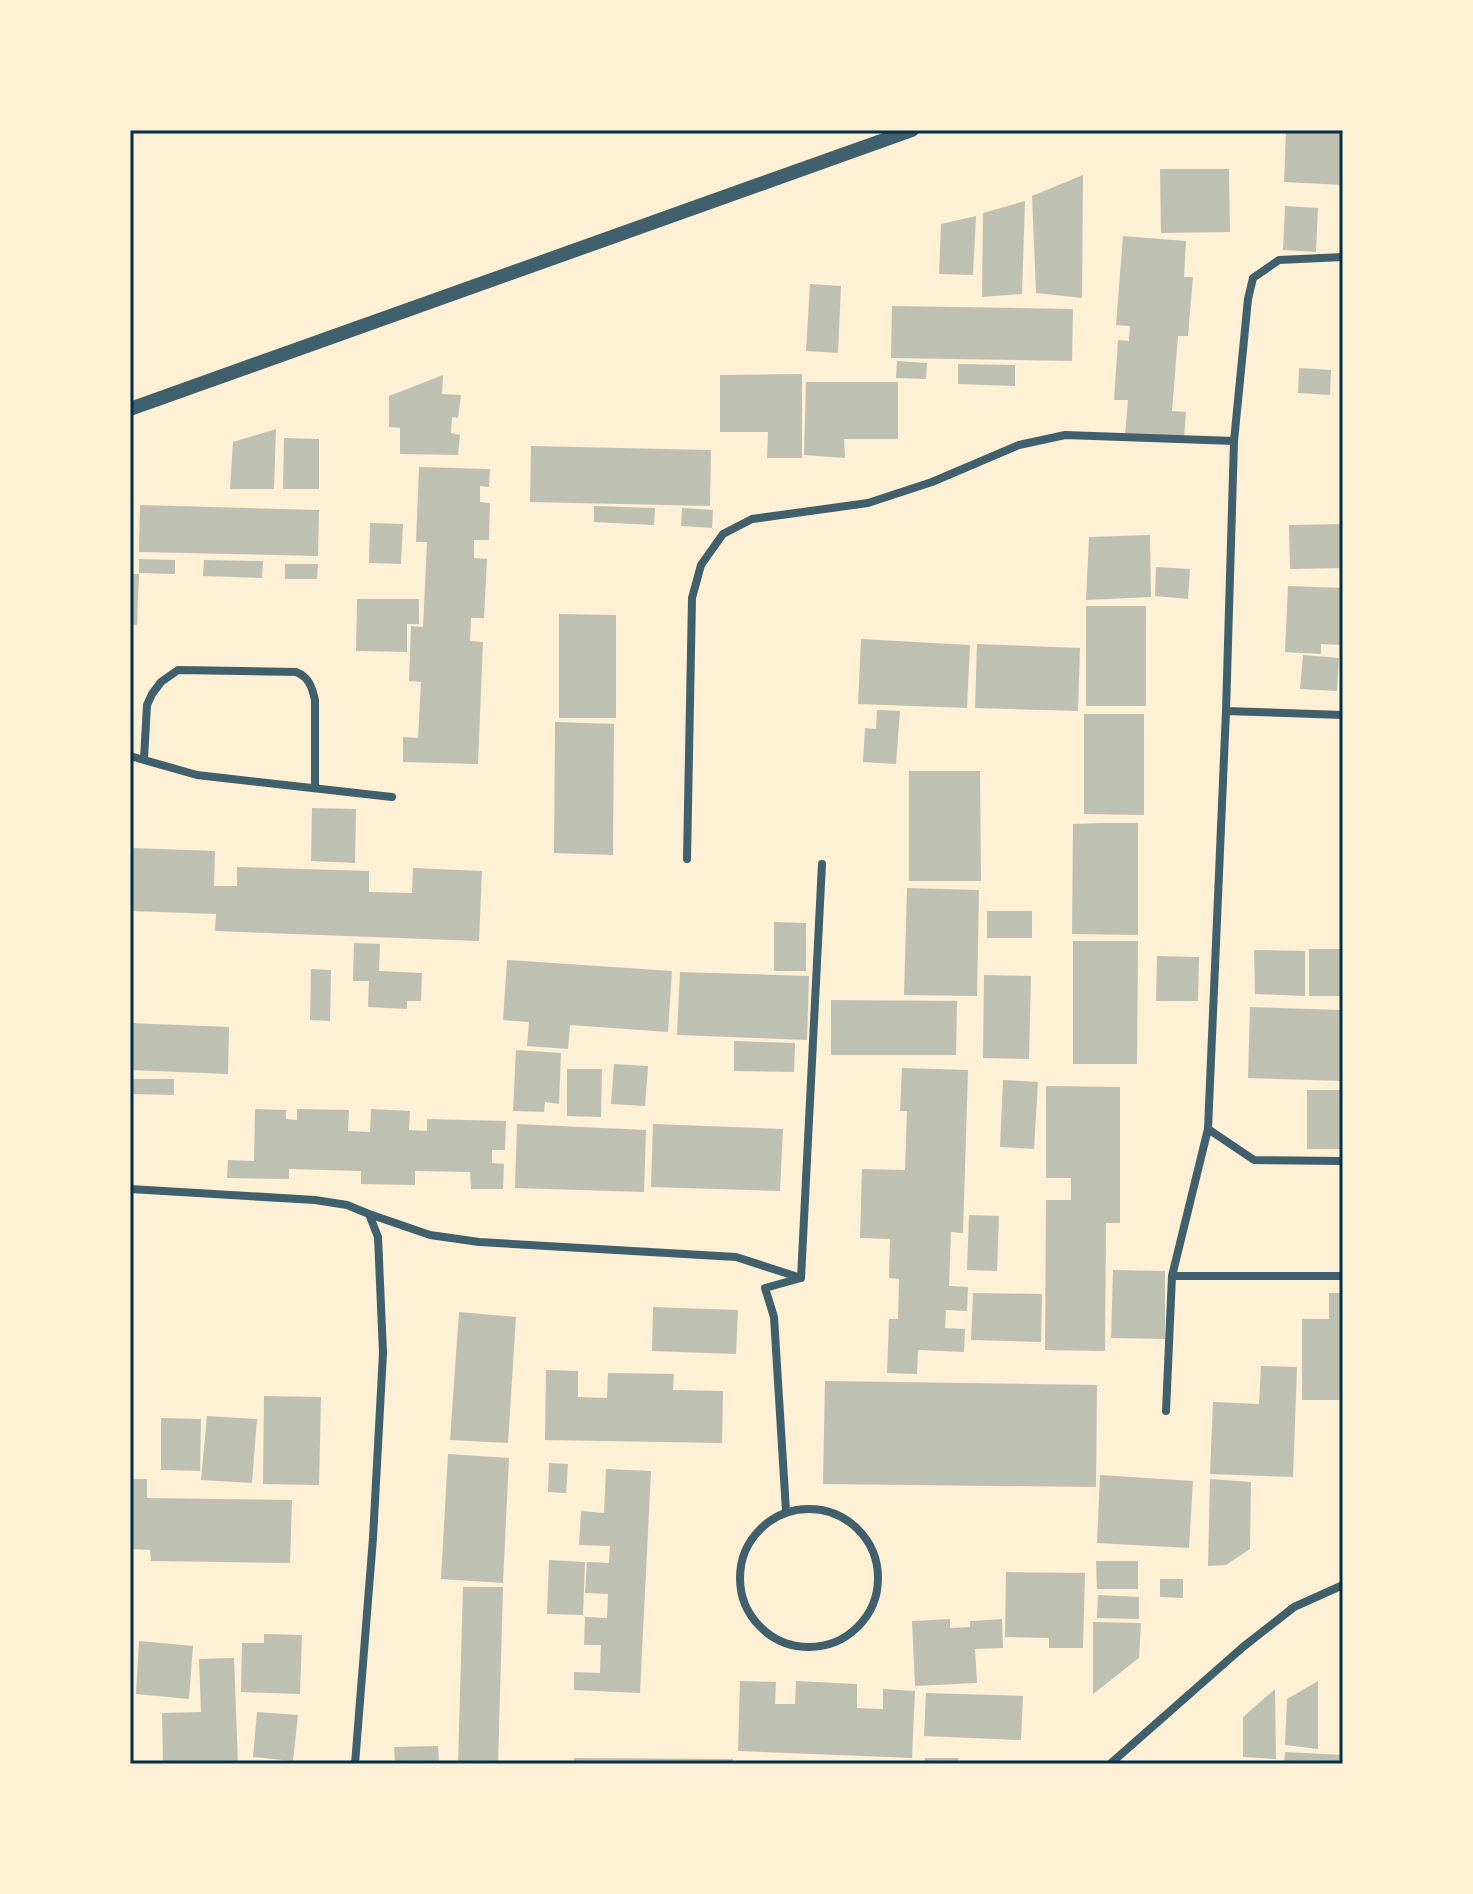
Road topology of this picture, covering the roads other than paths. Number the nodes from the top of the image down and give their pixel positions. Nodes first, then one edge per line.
1 (912, 130) edge
2 (1343, 257) edge
3 (130, 409) edge
4 (1234, 441) junction
5 (1226, 711) junction
6 (1343, 715) edge
7 (130, 756) edge
8 (144, 759) junction
9 (315, 788) junction
10 (392, 797) dead end
11 (687, 859) dead end
12 (822, 864) dead end
13 (1208, 1129) junction
14 (1343, 1161) edge
15 (130, 1189) edge
16 (369, 1214) junction
17 (1172, 1276) junction
18 (1343, 1276) edge
19 (801, 1278) junction
20 (1166, 1411) dead end
21 (786, 1511) junction
22 (1343, 1585) edge
23 (355, 1764) edge
24 (1110, 1764) edge

1 - 3 street
2 - 4 street
4 - 5 street
4 - 11 street
5 - 6 street
5 - 13 street
7 - 8 street
8 - 9 street
8 - 9 street
9 - 10 street
12 - 19 street
13 - 14 street
13 - 17 street
15 - 16 street
16 - 19 street
16 - 23 street
17 - 18 street
17 - 20 street
19 - 21 street
21 - 21 street
22 - 24 street

